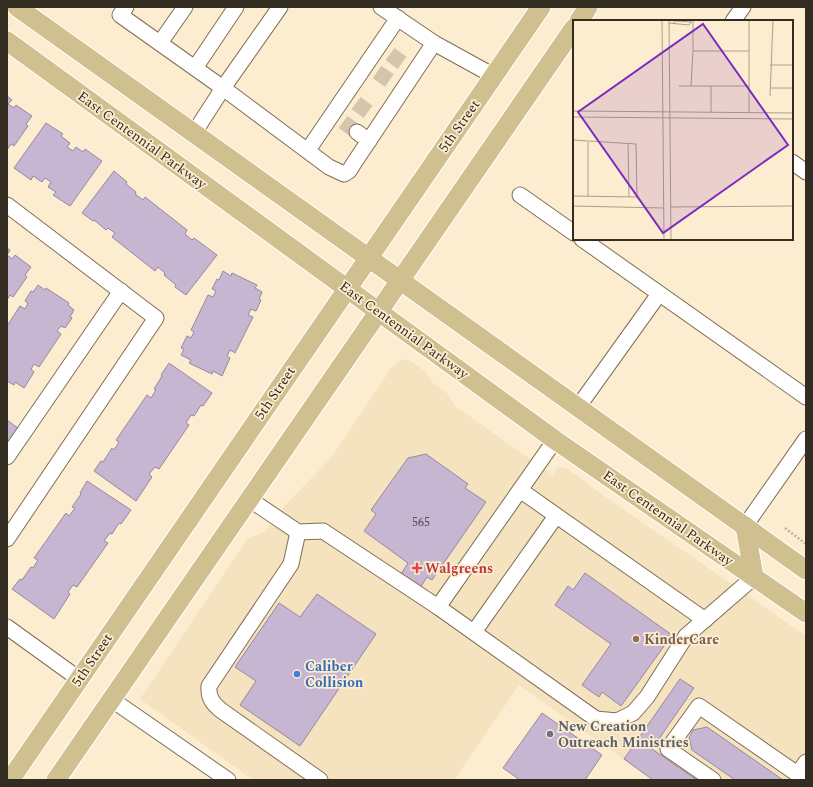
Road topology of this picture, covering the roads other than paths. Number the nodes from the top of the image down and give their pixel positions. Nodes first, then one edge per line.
1 (17, 7) edge
2 (185, 7) edge
3 (236, 7) edge
4 (280, 7) edge
5 (381, 7) edge
6 (541, 7) edge
7 (588, 7) edge
8 (743, 7) edge
9 (123, 11) edge
10 (398, 18) junction
11 (580, 20) edge
12 (734, 20) edge
13 (573, 29) edge
14 (7, 41) edge
15 (160, 43) junction
16 (434, 43) junction
17 (195, 68) junction
18 (494, 76) junction
19 (223, 88) junction
20 (194, 133) junction
21 (308, 150) junction
22 (793, 163) edge
23 (806, 172) edge
24 (520, 196) dead end
25 (7, 205) edge
26 (573, 232) edge
27 (584, 240) edge
28 (369, 258) junction
29 (400, 280) junction
30 (347, 289) junction
31 (121, 291) junction
32 (659, 294) junction
33 (378, 312) junction
34 (806, 396) edge
35 (578, 407) junction
36 (806, 439) edge
37 (555, 440) junction
38 (7, 457) edge
39 (520, 490) junction
40 (249, 499) junction
41 (556, 516) junction
42 (745, 526) junction
43 (298, 532) junction
44 (7, 539) edge
45 (806, 570) edge
46 (754, 577) junction
47 (438, 607) junction
48 (806, 613) edge
49 (705, 620) junction
50 (7, 627) edge
51 (474, 632) junction
52 (79, 679) junction
53 (111, 699) junction
54 (803, 772) edge
55 (10, 780) edge
56 (56, 780) edge
57 (228, 780) edge
58 (320, 780) edge
59 (713, 780) edge

1 - 20 main road
2 - 15 street
3 - 17 street
4 - 19 street
5 - 10 street
6 - 18 main road, 5th Street
7 - 11 main road
8 - 12 street
9 - 15 street
10 - 16 street
10 - 21 street
13 - 29 main road
14 - 30 main road, East Centennial Parkway
15 - 17 street
16 - 18 street
16 - 21 street
17 - 19 street
18 - 28 main road, 5th Street
19 - 20 street
19 - 21 street
20 - 28 main road
22 - 23 street
24 - 26 street
25 - 31 street
27 - 32 street
28 - 29 main road
28 - 30 main road, 5th Street
29 - 33 main road
29 - 35 main road
30 - 33 main road, East Centennial Parkway
30 - 52 main road, 5th Street
31 - 38 street
31 - 44 street
32 - 34 street
32 - 35 street
33 - 37 main road, East Centennial Parkway
33 - 40 main road
35 - 42 main road
36 - 42 street
37 - 39 street
37 - 46 main road, East Centennial Parkway
39 - 41 street
39 - 47 street
40 - 43 street
40 - 53 main road
41 - 49 street
41 - 51 street
42 - 45 main road
42 - 46 main road
43 - 47 street
43 - 58 street
46 - 48 main road, East Centennial Parkway
46 - 49 street
47 - 51 street
49 - 51 street
50 - 52 street
52 - 55 main road, 5th Street
53 - 56 main road
53 - 57 street
54 - 59 street

